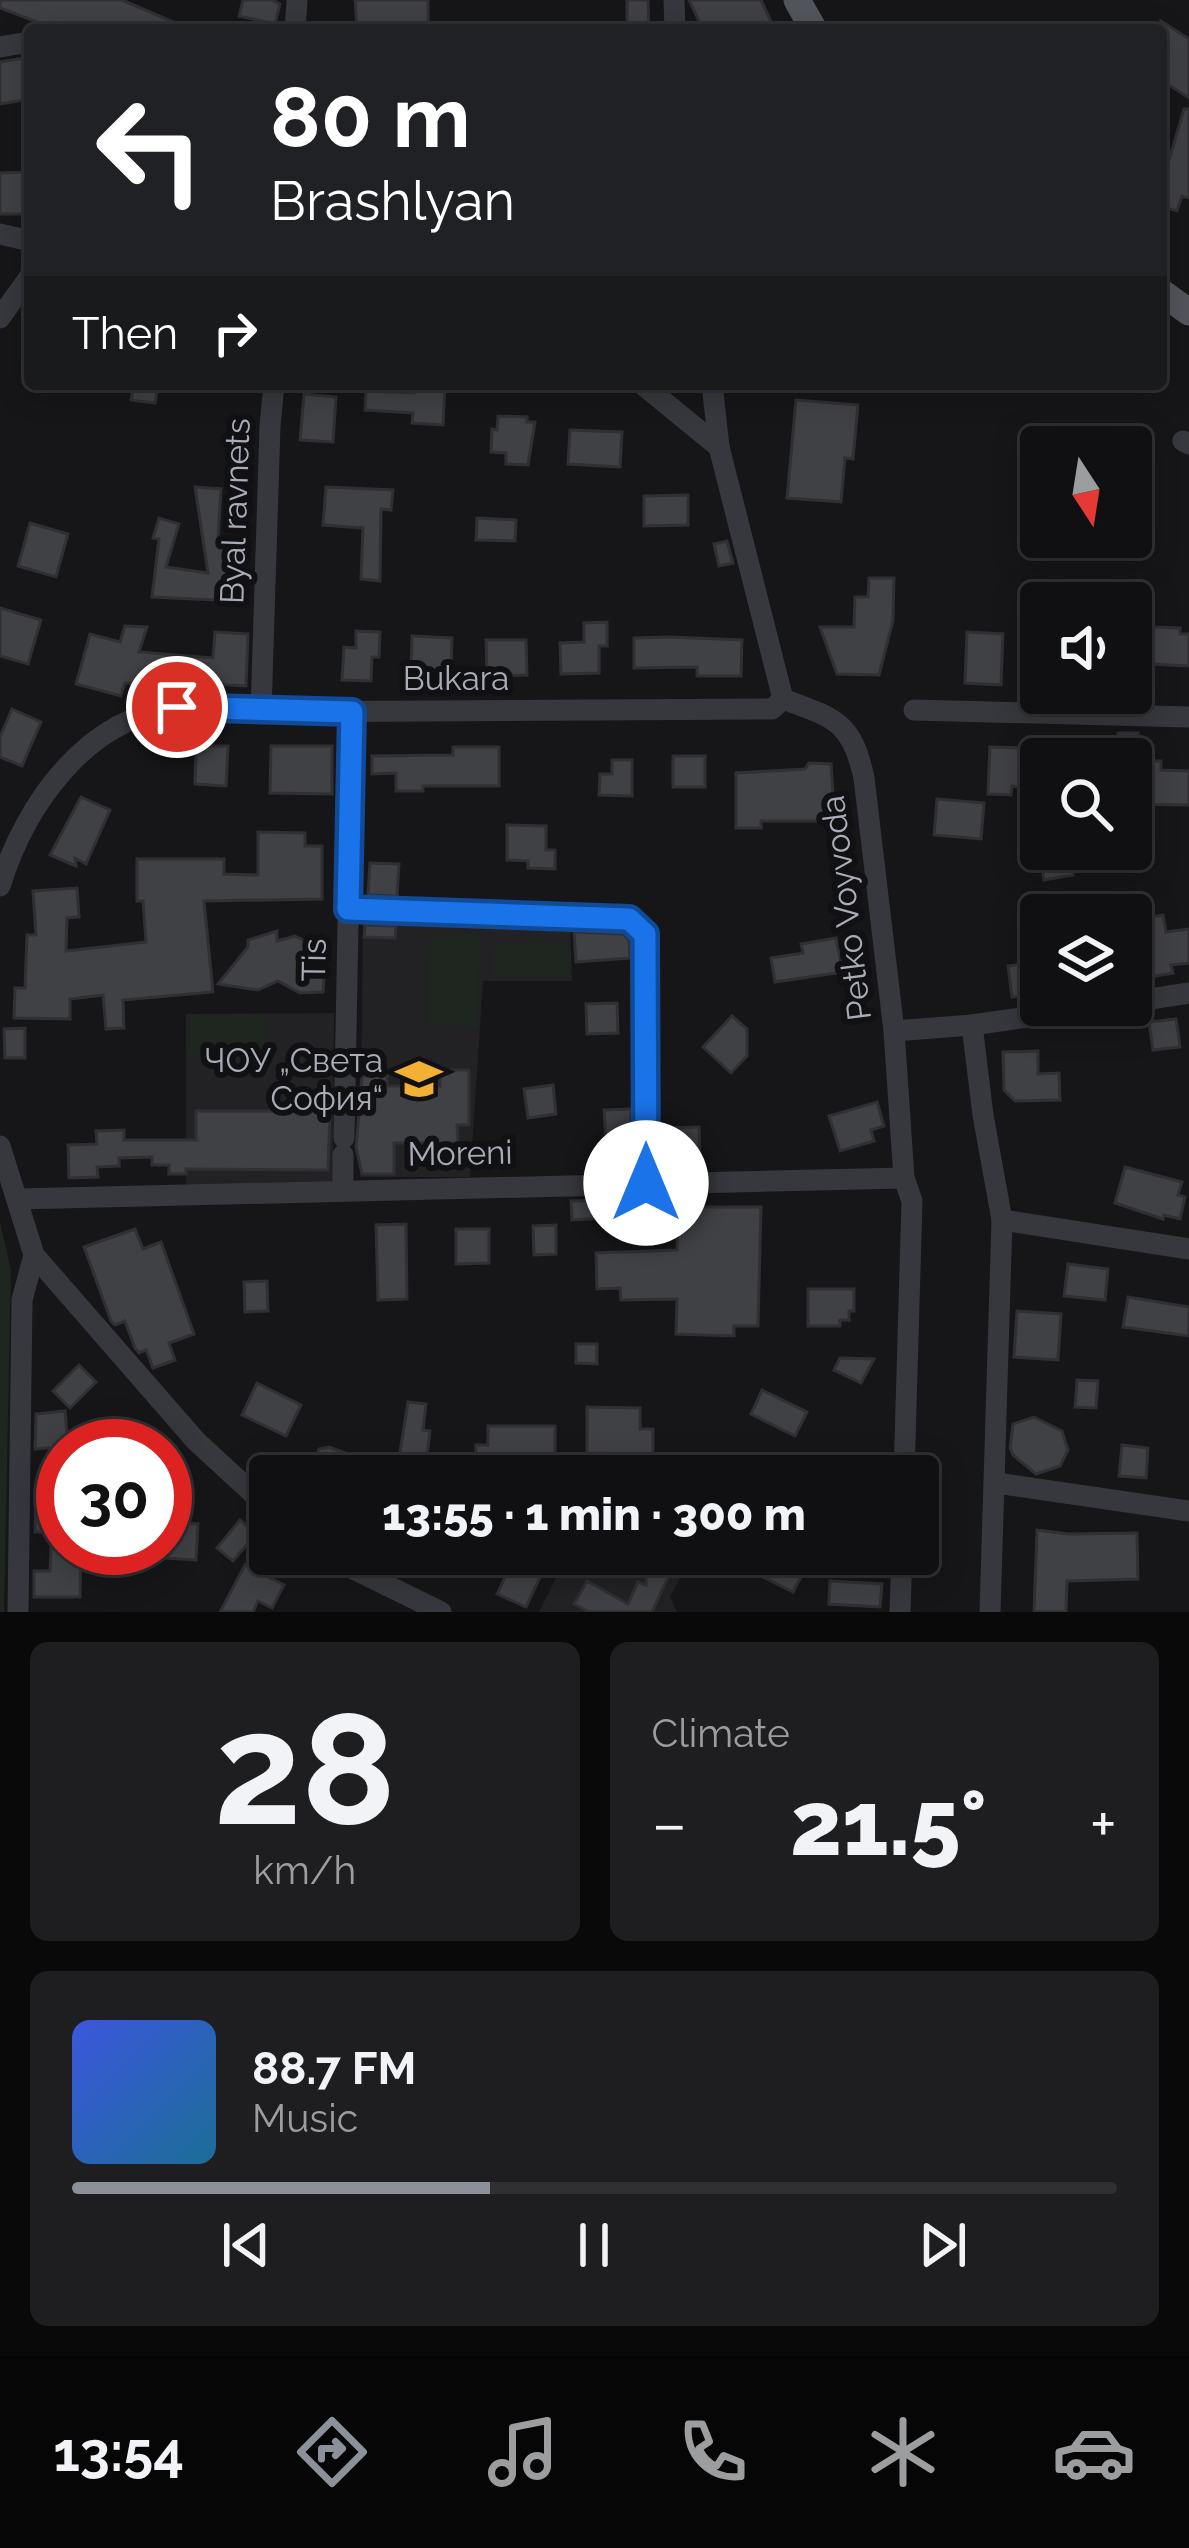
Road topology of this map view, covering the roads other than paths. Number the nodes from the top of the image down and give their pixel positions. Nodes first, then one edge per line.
1 (24, 284) edge
2 (0, 318) edge
3 (273, 390) edge
4 (649, 390) edge
5 (713, 390) edge
6 (719, 447) junction
7 (783, 699) junction
8 (914, 710) dead end
9 (262, 712) junction
10 (352, 712) junction
11 (1189, 717) edge
12 (0, 886) edge
13 (348, 909) junction
14 (1189, 994) edge
15 (1152, 999) edge
16 (1020, 1017) edge
17 (972, 1024) junction
18 (894, 1030) junction
19 (0, 1146) edge
20 (904, 1178) junction
21 (646, 1183) junction
22 (343, 1189) junction
23 (18, 1199) junction
24 (1002, 1220) junction
25 (1189, 1249) edge
26 (34, 1255) junction
27 (905, 1455) edge
28 (995, 1483) junction
29 (249, 1490) edge
30 (1189, 1511) edge
31 (366, 1575) edge
32 (901, 1575) edge
33 (18, 1612) edge
34 (441, 1612) edge
35 (900, 1612) edge
36 (990, 1612) edge

1 - 2 street
3 - 9 street, Byal ravnets
4 - 6 street
5 - 6 street
6 - 7 street
7 - 10 street, Bukara
7 - 18 street, Petko Voyvoda
8 - 11 street
9 - 10 street, Bukara
9 - 12 street, Bukara
10 - 13 street, Tis
13 - 21 street
13 - 22 street, Tis
14 - 15 street
16 - 17 street
17 - 18 street
17 - 24 street
18 - 20 street, Petko Voyvoda
19 - 23 street
20 - 21 street, Moreni
20 - 27 street, Petko Voyvoda
21 - 22 street, Moreni
22 - 23 street, Moreni
23 - 26 street
24 - 25 street
24 - 28 street
26 - 29 street
26 - 33 street
28 - 30 street
28 - 36 street
31 - 34 street
32 - 35 street

